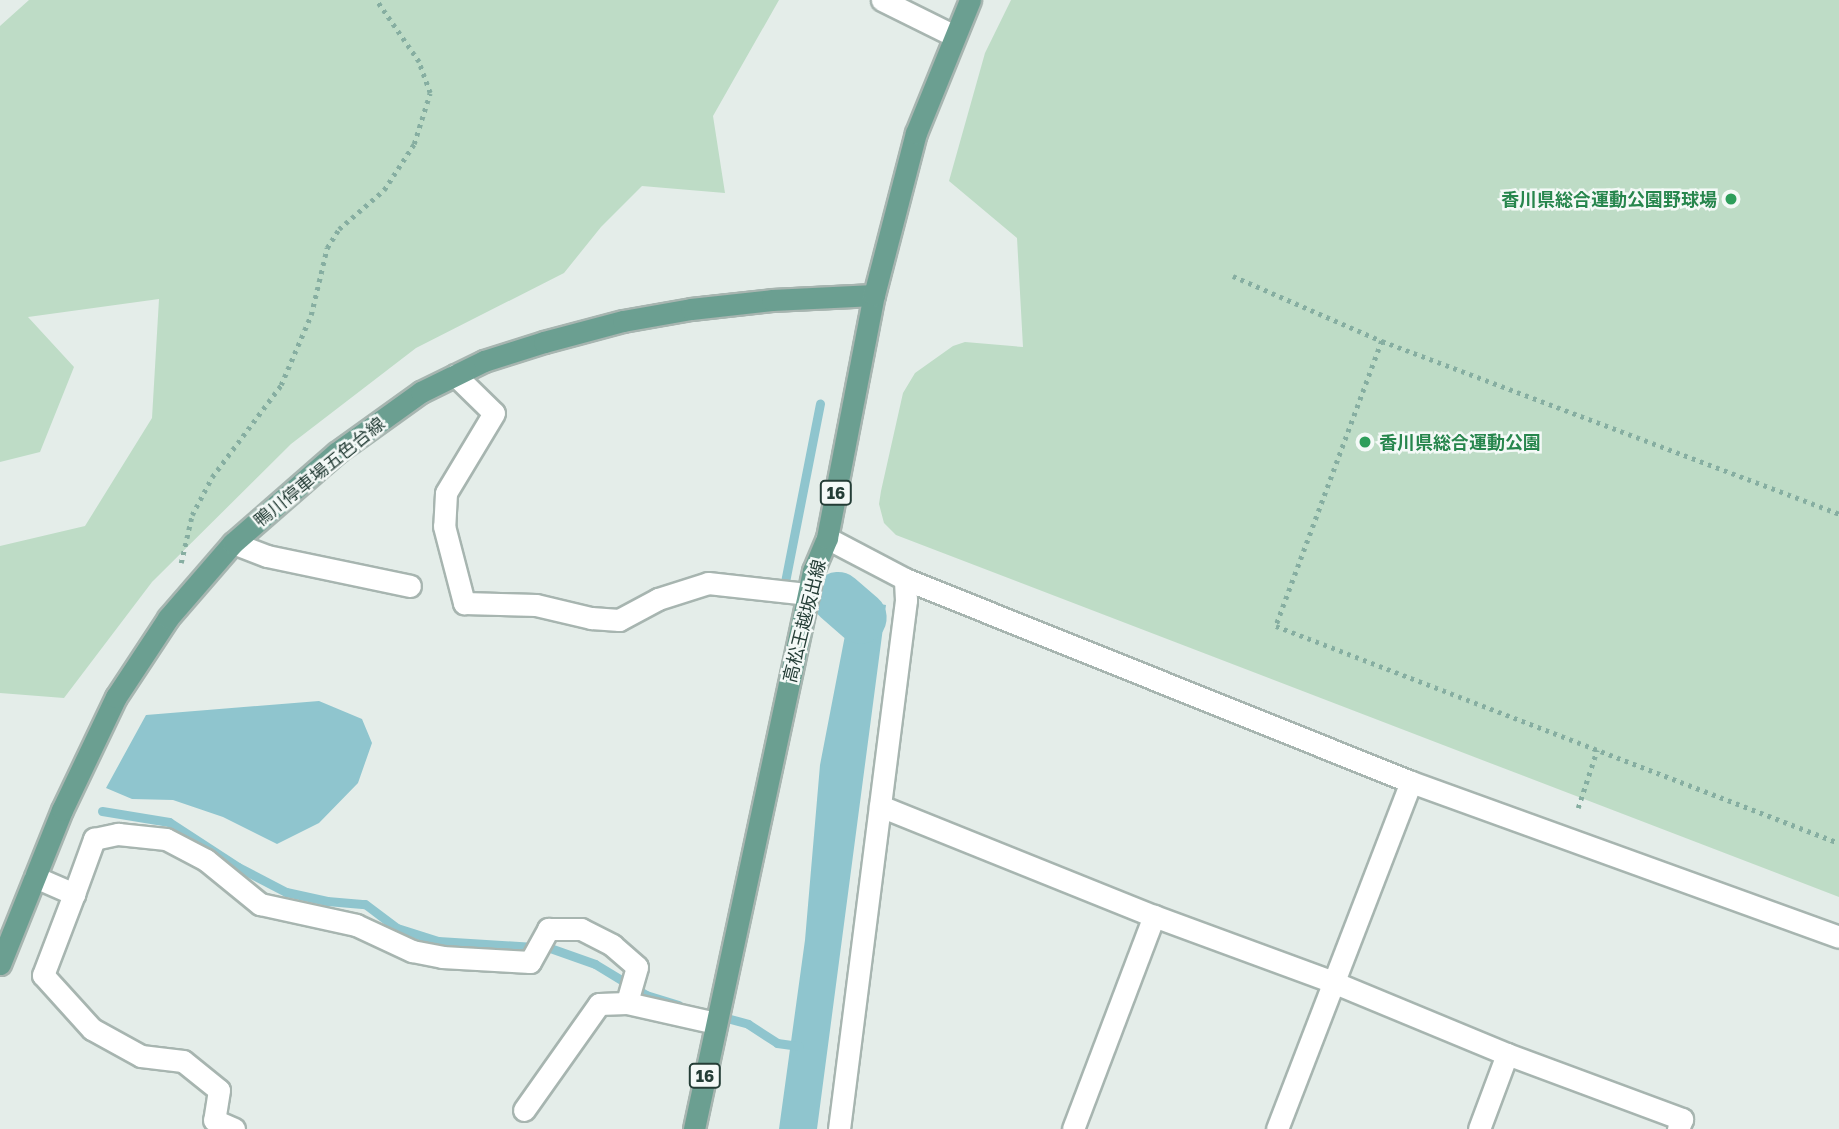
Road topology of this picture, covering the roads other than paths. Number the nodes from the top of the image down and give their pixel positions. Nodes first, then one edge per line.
1 (882, 0) edge
2 (970, 0) edge
3 (956, 36) junction
4 (874, 295) junction
5 (455, 375) junction
6 (827, 538) junction
7 (233, 542) junction
8 (905, 579) junction
9 (410, 586) dead end
10 (808, 594) junction
11 (1411, 782) junction
12 (880, 806) junction
13 (35, 877) junction
14 (74, 894) junction
15 (1154, 916) junction
16 (1839, 937) edge
17 (0, 964) edge
18 (1333, 982) junction
19 (627, 1003) junction
20 (716, 1023) junction
21 (1507, 1054) junction
22 (524, 1110) dead end
23 (234, 1129) edge
24 (694, 1129) edge
25 (839, 1129) edge
26 (1073, 1129) edge
27 (1277, 1129) edge
28 (1479, 1129) edge
29 (1678, 1129) edge

1 - 3 street
2 - 3 main road, 高松王越坂出線 / 16
3 - 4 main road, 高松王越坂出線 / 16
4 - 5 main road, 鴨川停車場五色台線
4 - 6 main road, 高松王越坂出線 / 16
5 - 7 main road, 鴨川停車場五色台線
5 - 10 street
6 - 8 street
6 - 10 main road, 高松王越坂出線 / 16
7 - 9 street
7 - 13 main road, 鴨川停車場五色台線
8 - 11 street
8 - 12 street
10 - 20 main road, 高松王越坂出線 / 16
11 - 16 street
11 - 18 street
12 - 15 street
12 - 25 street
13 - 14 street
13 - 17 main road, 鴨川停車場五色台線
14 - 19 street
14 - 23 street
15 - 18 street
15 - 26 street
18 - 21 street
18 - 27 street
19 - 20 street
19 - 22 street
20 - 24 main road, 高松王越坂出線 / 16
21 - 28 street
21 - 29 street

